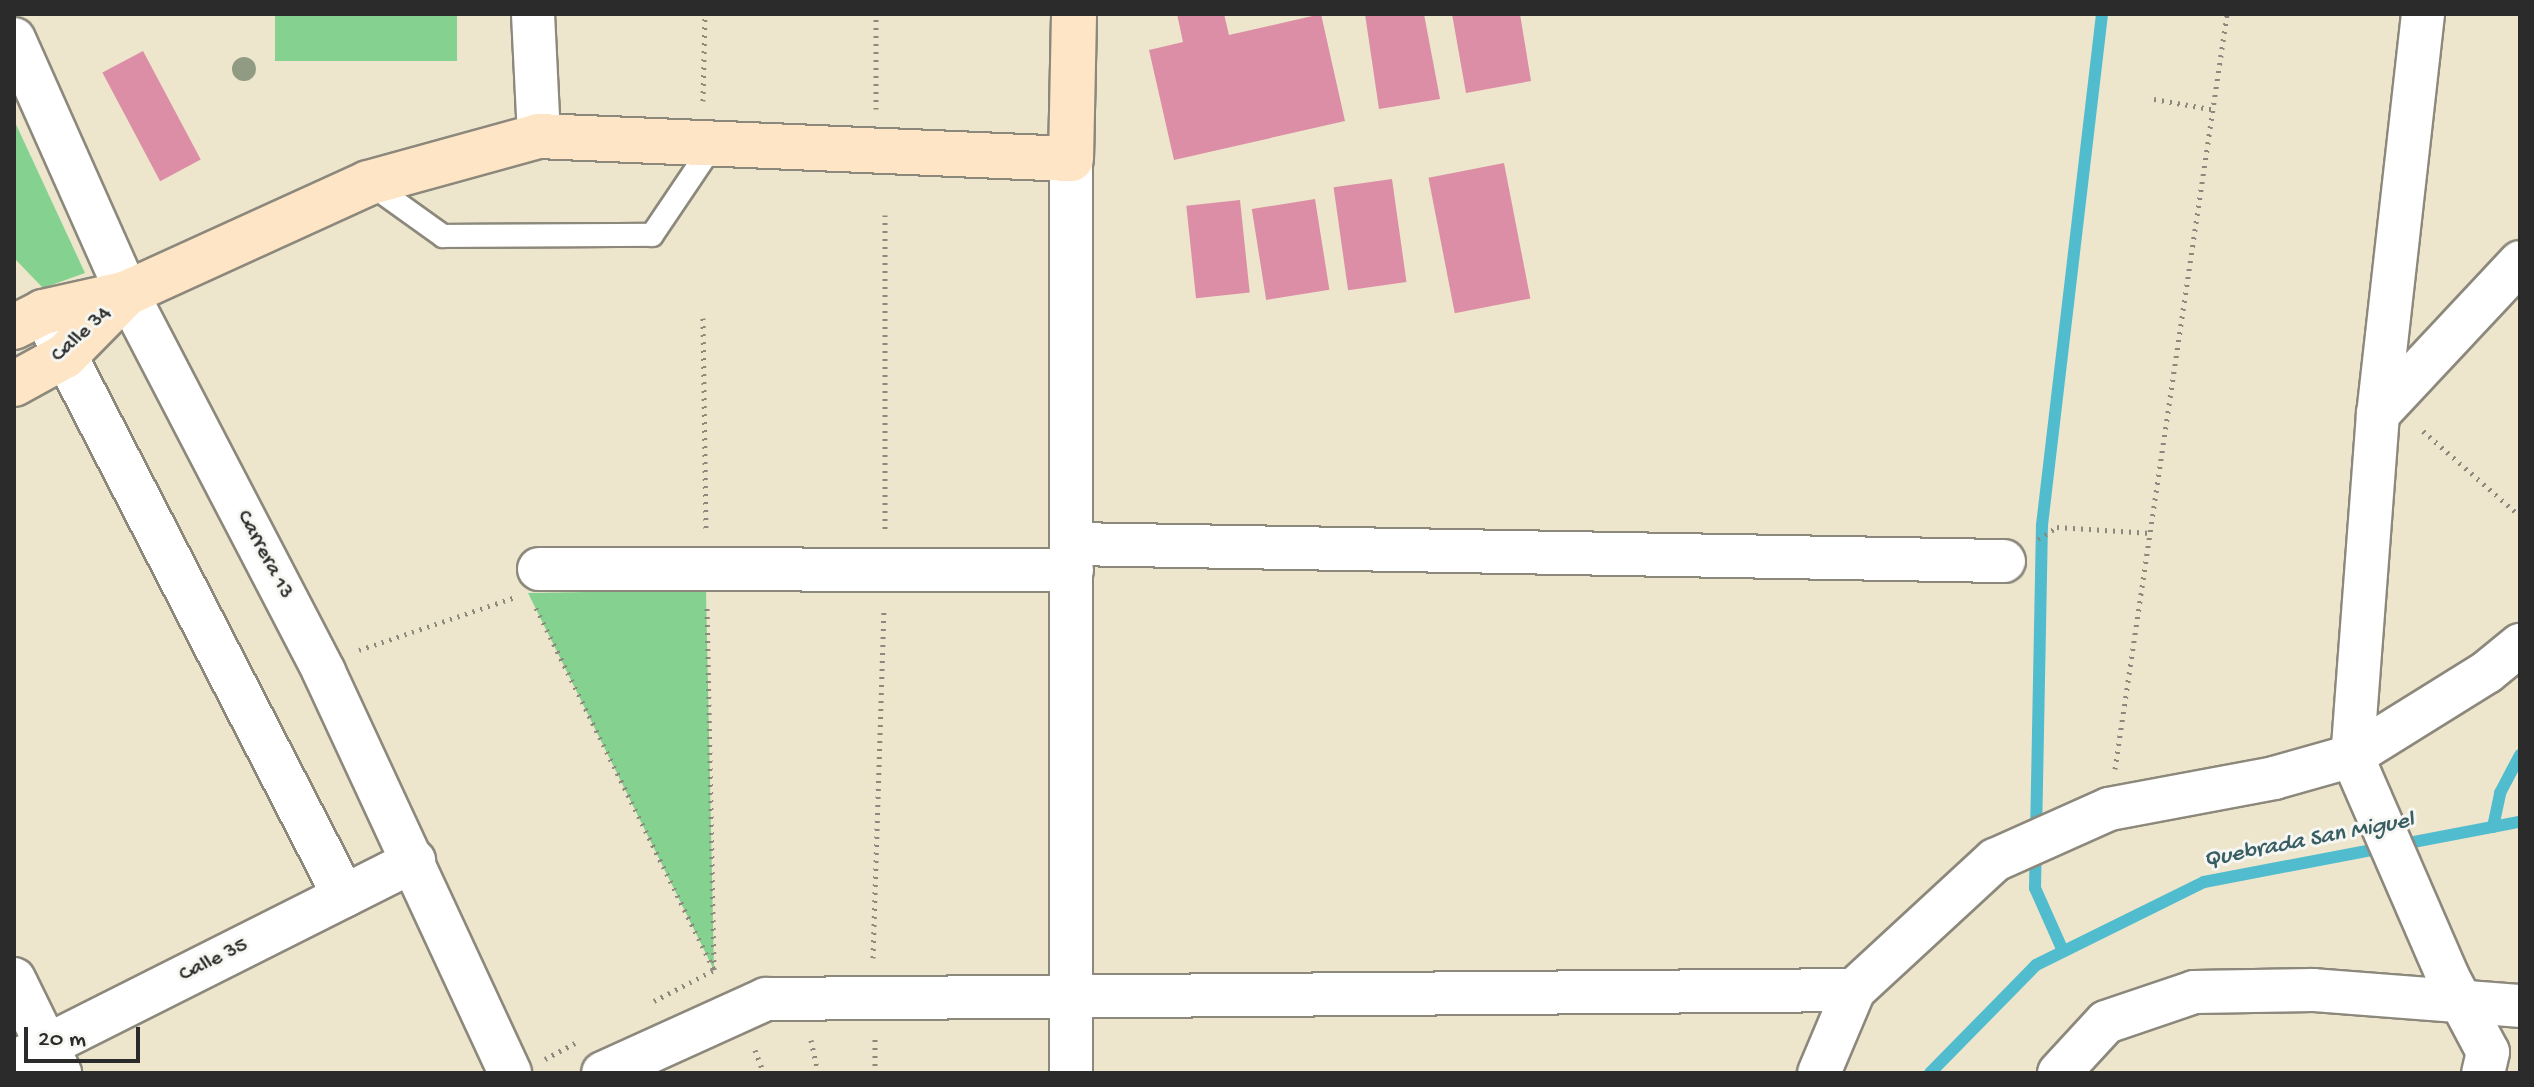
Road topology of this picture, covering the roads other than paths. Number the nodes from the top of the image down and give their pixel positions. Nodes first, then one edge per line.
1 (33, 14) edge
2 (533, 14) edge
3 (1074, 14) edge
4 (2423, 14) edge
5 (14, 25) edge
6 (14, 39) edge
7 (708, 125) junction
8 (539, 136) junction
9 (1071, 159) junction
10 (368, 183) junction
11 (2520, 262) edge
12 (127, 293) junction
13 (28, 320) edge
14 (65, 356) junction
15 (14, 384) edge
16 (2378, 414) junction
17 (2015, 553) road end
18 (1073, 557) junction
19 (539, 569) dead end
20 (2520, 645) edge
21 (2357, 769) junction
22 (414, 861) junction
23 (344, 896) junction
24 (14, 979) edge
25 (2454, 989) junction
26 (1854, 990) junction
27 (1069, 999) junction
28 (2520, 1006) edge
29 (593, 1056) edge
30 (523, 1059) edge
31 (40, 1060) edge
32 (2497, 1062) edge
33 (1071, 1073) edge
34 (1819, 1073) edge
35 (2059, 1073) edge

1 - 5 street
2 - 8 street
3 - 9 street
4 - 16 street
6 - 12 street, Carrera 13
7 - 8 street
7 - 9 street
7 - 10 lane
8 - 10 street
9 - 18 street
10 - 12 street
11 - 16 street
12 - 13 street, Calle 34
12 - 14 street, Calle 34
12 - 22 street, Carrera 13
13 - 14 street
14 - 15 street, Calle 34
14 - 23 street
16 - 21 street
17 - 18 street
18 - 19 street
18 - 27 street
20 - 21 street
21 - 25 street
21 - 26 street
22 - 23 street, Calle 35
22 - 30 street, Carrera 13
23 - 31 street, Calle 35
24 - 31 street
25 - 28 street
25 - 32 street
25 - 35 street
26 - 27 street
26 - 34 street
27 - 29 street
27 - 33 street

